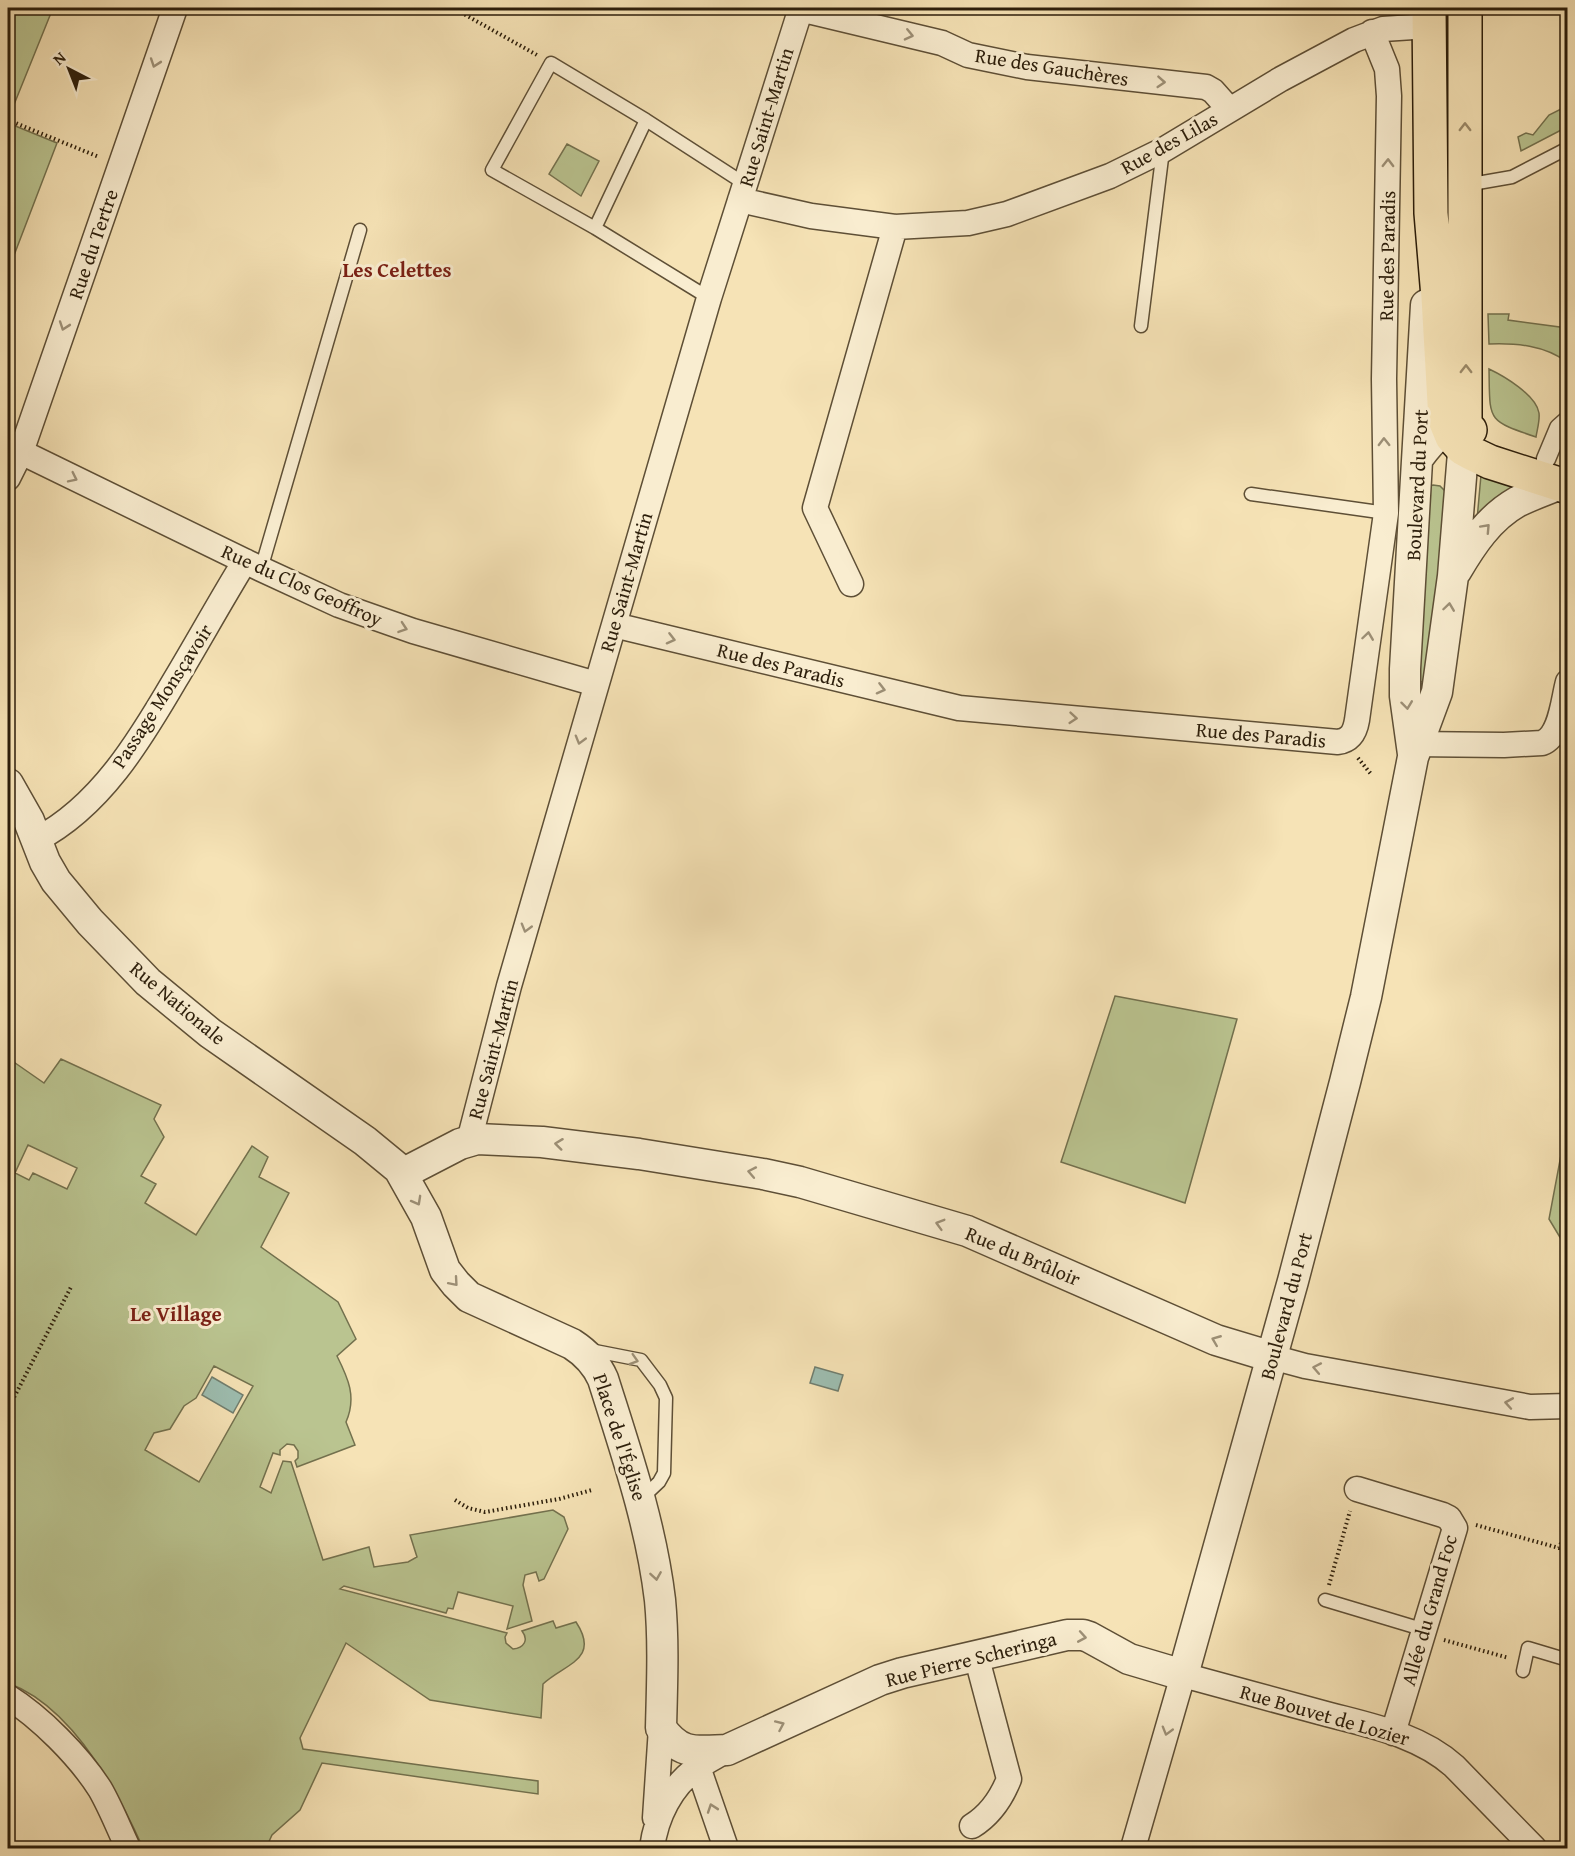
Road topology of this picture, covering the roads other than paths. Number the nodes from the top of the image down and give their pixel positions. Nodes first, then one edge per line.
1 (175, 8) edge
2 (800, 8) edge
3 (1465, 8) edge
4 (1429, 17) edge
5 (1372, 32) junction
6 (1229, 109) junction
7 (646, 120) junction
8 (1568, 147) edge
9 (1163, 150) junction
10 (1444, 191) junction
11 (743, 192) junction
12 (896, 227) junction
13 (595, 228) junction
14 (360, 230) dead end
15 (709, 298) junction
16 (1141, 326) dead end
17 (1568, 420) edge
18 (1458, 435) junction
19 (21, 452) junction
20 (1418, 458) junction
21 (1554, 465) edge
22 (8, 478) edge
23 (1251, 494) dead end
24 (1386, 513) junction
25 (253, 565) junction
26 (1453, 576) junction
27 (851, 584) dead end
28 (614, 625) junction
29 (1568, 682) edge
30 (596, 684) junction
31 (1414, 749) junction
32 (8, 784) edge
33 (36, 840) junction
34 (460, 1145) junction
35 (402, 1174) junction
36 (431, 1229) joint
37 (577, 1348) junction
38 (1272, 1357) junction
39 (1568, 1406) edge
40 (1357, 1489) road end
41 (643, 1509) junction
42 (1325, 1600) road end
43 (1424, 1632) junction
44 (976, 1655) junction
45 (1568, 1660) edge
46 (1523, 1666) road end
47 (1183, 1675) junction
48 (8, 1697) edge
49 (661, 1728) junction
50 (1393, 1733) junction
51 (727, 1750) junction
52 (698, 1767) junction
53 (972, 1826) dead end
54 (651, 1843) edge
55 (128, 1848) edge
56 (726, 1848) edge
57 (1133, 1848) edge
58 (1534, 1848) edge

1 -> 19 street, Rue du Tertre
2 -> 6 street, Rue des Gauchères
2 - 11 street, Rue Saint-Martin
10 -> 3 main road, Boulevard du Port
4 - 5 street, Rue des Lilas
4 - 10 main road, Boulevard du Port
5 - 6 street, Rue des Lilas
24 -> 5 street, Rue des Paradis
6 - 9 street, Rue des Lilas
7 - 11 lane
7 - 13 lane
7 - 13 lane
8 - 10 lane
9 - 12 street, Rue des Lilas
9 - 16 lane
18 -> 10 main road, Boulevard du Port
10 - 18 main road, Boulevard du Port
10 - 20 street, Boulevard du Port
11 - 12 street, Rue des Lilas
11 - 15 street, Rue Saint-Martin
12 - 27 street
13 - 15 lane
14 - 25 lane
15 - 28 street, Rue Saint-Martin
17 - 21 street
18 - 20 street
18 - 21 main road
18 - 26 street, Boulevard du Port
19 - 22 street, Rue du Tertre
19 -> 25 street, Rue du Clos Geoffroy
20 -> 31 street, Boulevard du Port
26 -> 21 street
23 - 24 lane
28 -> 24 street, Rue des Paradis
25 -> 30 street, Rue du Clos Geoffroy
25 - 33 street, Passage Monsçavoir
31 -> 26 street, Boulevard du Port
28 - 30 street, Rue Saint-Martin
29 - 31 street
30 -> 34 street, Rue Saint-Martin
31 - 38 street, Boulevard du Port
32 - 33 street, Rue Nationale
33 - 35 street, Rue Nationale
34 - 35 street
38 -> 34 street, Rue du Brûloir
35 -> 36 street, Rue Nationale
36 -> 37 street, Place de l'Église
37 - 41 street, Place de l'Église
37 -> 41 lane
39 -> 38 street, Rue du Brûloir
38 - 47 street, Boulevard du Port
40 - 43 street, Allée du Grand Foc
41 -> 49 street, Place de l'Église
42 - 43 lane
43 - 50 street, Allée du Grand Foc
44 -> 47 street, Rue Pierre Scheringa
51 -> 44 street, Rue Pierre Scheringa
44 - 53 street
45 - 46 lane
47 - 50 street, Rue Bouvet de Lozier
47 -> 57 street, Boulevard du Port
48 - 55 street
49 - 51 street
49 - 54 street
50 - 58 street, Rue Bouvet de Lozier
51 - 52 street, Rue Pierre Scheringa
52 - 54 street, Rue Pierre Scheringa
56 -> 52 street

